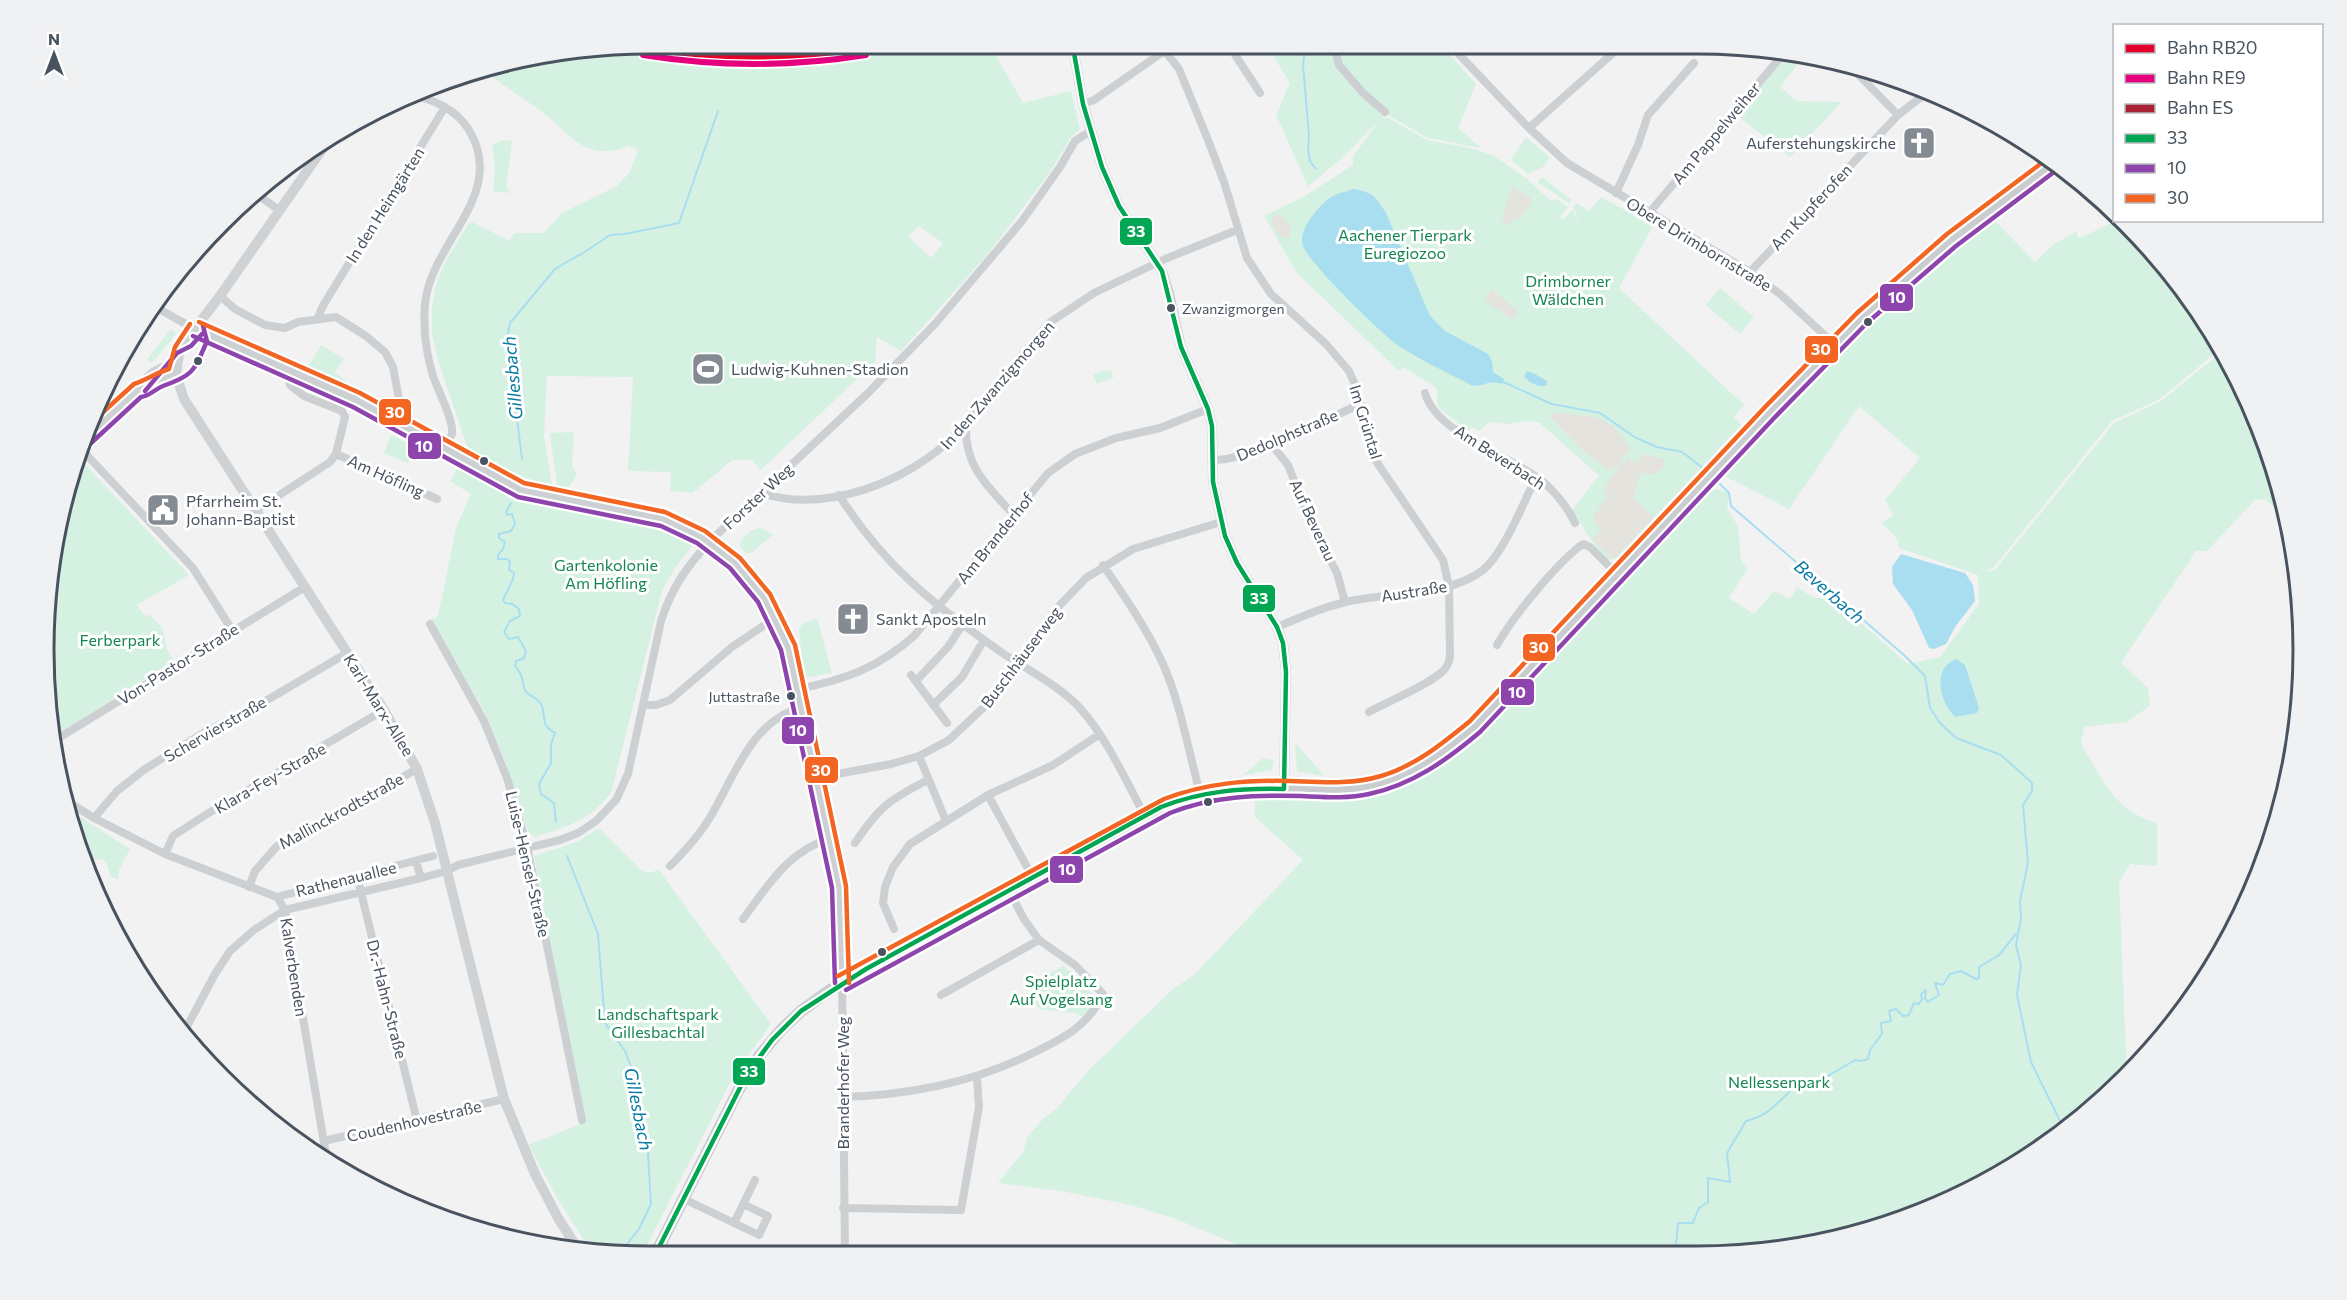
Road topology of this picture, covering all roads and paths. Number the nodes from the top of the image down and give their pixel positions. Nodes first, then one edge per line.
1 (1074, 54) edge
2 (1161, 54) edge
3 (1171, 54) edge
4 (1235, 54) edge
5 (1336, 54) edge
6 (1461, 54) edge
7 (1612, 54) edge
8 (1778, 60) edge
9 (1694, 63) dead end
10 (1861, 77) edge
11 (1260, 93) dead end
12 (1921, 97) edge
13 (424, 98) edge
14 (1083, 104) junction
15 (445, 107) junction
16 (1385, 112) dead end
17 (1898, 115) junction
18 (1529, 128) junction
19 (1091, 131) junction
20 (320, 154) edge
21 (311, 160) edge
22 (314, 162) junction
23 (2047, 168) edge
24 (1616, 193) junction
25 (262, 198) edge
26 (279, 210) junction
27 (1649, 213) junction
28 (1237, 230) junction
29 (1157, 263) junction
30 (1750, 272) junction
31 (220, 296) junction
32 (161, 310) edge
33 (317, 318) junction
34 (196, 328) junction
35 (1835, 345) junction
36 (177, 363) junction
37 (286, 369) junction
38 (176, 375) junction
39 (138, 390) junction
40 (1425, 393) dead end
41 (1360, 404) junction
42 (1208, 409) junction
43 (966, 422) junction
44 (399, 423) junction
45 (97, 427) edge
46 (1271, 444) junction
47 (445, 449) junction
48 (336, 454) junction
49 (87, 455) edge
50 (1213, 460) junction
51 (1536, 478) junction
52 (761, 493) junction
53 (839, 495) junction
54 (437, 499) dead end
55 (255, 511) junction
56 (1014, 515) junction
57 (1221, 522) junction
58 (1575, 523) dead end
59 (709, 542) junction
60 (1103, 565) junction
61 (1617, 574) junction
62 (1449, 586) junction
63 (305, 587) junction
64 (1345, 602) junction
65 (938, 607) junction
66 (775, 618) junction
67 (430, 624) dead end
68 (963, 624) junction
69 (1277, 627) junction
70 (232, 630) junction
71 (984, 640) junction
72 (1497, 645) dead end
73 (347, 653) junction
74 (1018, 663) junction
75 (798, 689) junction
76 (643, 705) junction
77 (933, 705) junction
78 (801, 707) junction
79 (384, 710) junction
80 (1369, 712) dead end
81 (947, 723) dead end
82 (1100, 734) junction
83 (60, 737) edge
84 (919, 756) junction
85 (417, 769) junction
86 (816, 778) junction
87 (928, 780) junction
88 (1284, 789) junction
89 (1200, 793) junction
90 (988, 795) junction
91 (75, 806) edge
92 (1145, 816) junction
93 (94, 818) junction
94 (946, 821) junction
95 (829, 839) junction
96 (855, 843) dead end
97 (527, 846) junction
98 (165, 854) junction
99 (434, 856) dead end
100 (416, 861) junction
101 (670, 866) dead end
102 (447, 871) junction
103 (357, 876) junction
104 (421, 878) junction
105 (1033, 878) junction
106 (249, 887) junction
107 (1009, 891) junction
108 (361, 892) junction
109 (277, 897) junction
110 (285, 910) junction
111 (742, 919) dead end
112 (894, 929) dead end
113 (1039, 940) junction
114 (842, 983) junction
115 (941, 994) dead end
116 (187, 1026) edge
117 (977, 1077) junction
118 (842, 1097) junction
119 (504, 1099) junction
120 (582, 1120) dead end
121 (417, 1121) junction
122 (324, 1141) junction
123 (325, 1150) edge
124 (755, 1180) dead end
125 (684, 1199) junction
126 (744, 1204) junction
127 (843, 1208) junction
128 (734, 1223) junction
129 (573, 1241) edge
130 (660, 1246) edge
131 (845, 1246) edge

1 - 14 street
2 - 14 street, Im Grüntal
3 - 28 street, Im Grüntal
4 - 11 street
5 - 16 street
6 - 18 street, Obere Drimbornstraße
7 - 18 street
8 - 27 street, Am Pappelweiher
9 - 24 street, Obere Drimbornstraße
10 - 17 street
12 - 17 street, Am Kupferofen
13 - 15 street
14 - 19 street
15 - 33 street, In den Heimgärten
15 - 47 street
17 - 30 street, Am Kupferofen
18 - 24 street, Obere Drimbornstraße
19 - 29 street
19 - 52 street, Forster Weg
20 - 22 street, Karl-Marx-Allee
21 - 22 street
22 - 26 street, Karl-Marx-Allee
23 - 35 main road
24 - 27 street, Obere Drimbornstraße
25 - 26 street
26 - 31 street, Karl-Marx-Allee
27 - 30 street, Obere Drimbornstraße
28 - 29 street, In den Zwanzigmorgen
28 - 41 street, Im Grüntal
29 - 42 street
29 - 43 street, In den Zwanzigmorgen
30 - 35 street, Obere Drimbornstraße
31 - 33 street
31 - 34 street, Karl-Marx-Allee
32 - 34 street, Branderhofer Weg
33 - 44 street
34 - 36 street, Karl-Marx-Allee
34 - 37 street, Branderhofer Weg
35 - 61 main road
36 - 38 street, Karl-Marx-Allee
36 - 39 street
37 - 44 street, Branderhofer Weg
37 - 48 street, Am Höfling
38 - 39 street
38 - 55 street, Karl-Marx-Allee
39 - 45 street
40 - 51 street, Am Beverbach
41 - 46 street, Dedolphstraße
41 - 62 street, Im Grüntal
42 - 50 street
42 - 56 street, Am Branderhof
43 - 53 street, In den Zwanzigmorgen
43 - 56 street
44 - 47 street, Branderhofer Weg
46 - 50 street, Dedolphstraße
46 - 64 street, Auf Beverau
47 - 59 street, Branderhofer Weg
48 - 54 street, Am Höfling
48 - 55 street, Am Höfling
49 - 70 street
50 - 57 street
51 - 58 street, Am Beverbach
51 - 62 street, Austraße
52 - 53 street, In den Zwanzigmorgen
52 - 59 street, Forster Weg
53 - 65 street
55 - 63 street, Karl-Marx-Allee
56 - 65 street, Am Branderhof
57 - 60 street, Buschhäuserweg
57 - 69 street
59 - 66 street, Branderhofer Weg
59 - 76 street, Forster Weg
60 - 74 street, Buschhäuserweg
60 - 89 street
61 - 72 street
61 - 88 main road
62 - 64 street, Austraße
62 - 80 street, Im Grüntal
63 - 70 street, Von-Pastor-Straße
63 - 73 street, Karl-Marx-Allee
64 - 69 street, Austraße
65 - 68 street
65 - 75 street, Am Branderhof
66 - 75 street, Branderhofer Weg
66 - 76 street
67 - 97 street, Luise-Hensel-Straße
68 - 71 street
68 - 77 street
69 - 88 street
70 - 83 street, Von-Pastor-Straße
71 - 74 street
71 - 77 street
73 - 79 street, Karl-Marx-Allee
73 - 93 street, Schervierstraße
74 - 82 street
74 - 84 street, Buschhäuserweg
75 - 78 street, Branderhofer Weg
76 - 97 street, Forster Weg
77 - 81 street
78 - 86 street, Branderhofer Weg
78 - 101 street
79 - 85 street, Karl-Marx-Allee
79 - 98 street, Klara-Fey-Straße
82 - 90 street
82 - 92 street
84 - 86 street, Buschhäuserweg
84 - 87 street
85 - 102 street, Karl-Marx-Allee
85 - 106 street, Mallinckrodtstraße
86 - 95 street, Branderhofer Weg
87 - 94 street
87 - 96 street
88 - 89 main road
89 - 92 main road
90 - 94 street
90 - 105 street
91 - 93 street, Kalverbenden
92 - 105 main road
93 - 98 street, Kalverbenden
94 - 112 street
95 - 111 street
95 - 114 street, Branderhofer Weg
97 - 102 street, Forster Weg
97 - 120 street, Luise-Hensel-Straße
98 - 106 street, Kalverbenden
99 - 100 street, Rathenauallee
100 - 103 street, Rathenauallee
100 - 104 street, Rathenauallee
102 - 104 street, Rathenauallee
102 - 119 street, Karl-Marx-Allee
103 - 108 street, Dr.-Hahn-Straße
103 - 109 street, Rathenauallee
104 - 108 street, Rathenauallee
105 - 107 main road
106 - 109 street, Kalverbenden
107 - 113 street
107 - 114 main road
108 - 110 street, Rathenauallee
108 - 121 street, Dr.-Hahn-Straße
109 - 110 street, Kalverbenden
110 - 116 street
110 - 122 street, Kalverbenden
113 - 115 street
113 - 117 street
114 - 118 street, Branderhofer Weg
114 - 125 main road
117 - 118 street
117 - 127 street
118 - 127 street, Branderhofer Weg
119 - 121 street, Coudenhovestraße
119 - 129 street, Karl-Marx-Allee
121 - 122 street, Coudenhovestraße
122 - 123 street, Kalverbenden
124 - 126 street
125 - 128 street
125 - 130 main road
126 - 128 street
126 - 128 street
127 - 131 street, Branderhofer Weg

